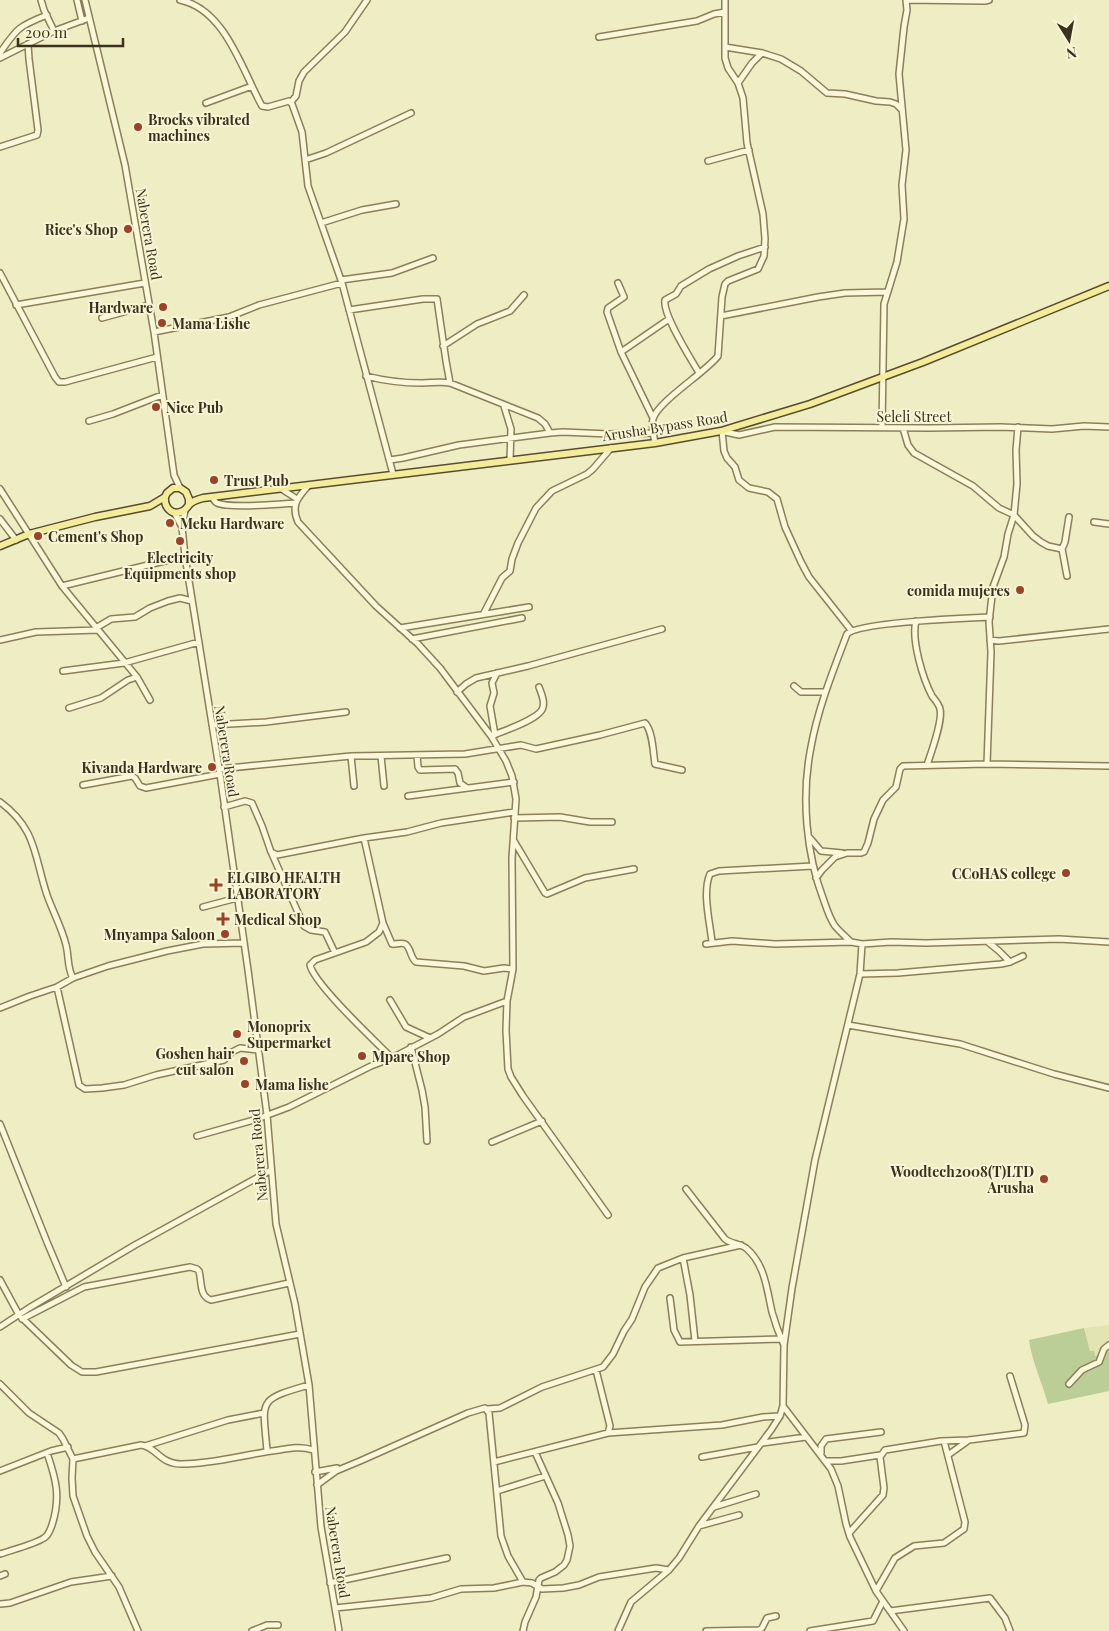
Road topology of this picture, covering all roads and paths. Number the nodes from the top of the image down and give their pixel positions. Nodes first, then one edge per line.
1 (42, 0) edge
2 (77, 0) edge
3 (85, 0) edge
4 (180, 0) edge
5 (367, 0) edge
6 (725, 0) edge
7 (906, 0) edge
8 (989, 0) edge
9 (725, 12) junction
10 (47, 16) junction
11 (89, 18) junction
12 (82, 21) junction
13 (54, 32) junction
14 (598, 37) dead end
15 (28, 44) junction
16 (724, 47) junction
17 (762, 53) junction
18 (0, 56) edge
19 (738, 83) junction
20 (252, 86) junction
21 (291, 102) junction
22 (206, 104) dead end
23 (902, 111) junction
24 (411, 113) dead end
25 (0, 147) edge
26 (749, 150) junction
27 (305, 160) junction
28 (708, 161) dead end
29 (396, 204) dead end
30 (321, 223) junction
31 (765, 247) junction
32 (433, 258) dead end
33 (0, 273) edge
34 (146, 282) junction
35 (342, 282) junction
36 (618, 283) dead end
37 (1109, 286) edge
38 (887, 292) junction
39 (524, 295) dead end
40 (16, 305) junction
41 (149, 305) junction
42 (349, 310) junction
43 (721, 316) junction
44 (102, 318) dead end
45 (669, 319) junction
46 (154, 332) junction
47 (443, 346) junction
48 (622, 352) junction
49 (157, 358) junction
50 (699, 373) junction
51 (366, 376) junction
52 (884, 377) junction
53 (450, 383) junction
54 (162, 395) junction
55 (504, 406) junction
56 (653, 418) junction
57 (89, 421) dead end
58 (882, 427) junction
59 (1018, 427) junction
60 (1109, 427) edge
61 (903, 428) junction
62 (721, 431) junction
63 (550, 432) junction
64 (654, 433) junction
65 (510, 438) junction
66 (655, 443) junction
67 (611, 448) junction
68 (390, 460) junction
69 (510, 460) junction
70 (393, 474) junction
71 (174, 475) junction
72 (308, 486) junction
73 (0, 488) edge
74 (180, 488) junction
75 (280, 488) junction
76 (170, 490) junction
77 (186, 492) junction
78 (165, 496) junction
79 (212, 497) junction
80 (203, 498) junction
81 (297, 501) junction
82 (189, 504) junction
83 (150, 506) junction
84 (171, 510) junction
85 (185, 510) junction
86 (1014, 515) junction
87 (1069, 517) dead end
88 (0, 518) edge
89 (1094, 522) dead end
90 (1109, 524) edge
91 (182, 527) junction
92 (29, 534) junction
93 (16, 540) junction
94 (0, 546) edge
95 (1062, 549) junction
96 (185, 556) junction
97 (1068, 576) dead end
98 (62, 586) junction
99 (192, 601) junction
100 (529, 607) dead end
101 (484, 613) junction
102 (990, 617) junction
103 (522, 618) dead end
104 (916, 622) junction
105 (400, 628) junction
106 (97, 629) junction
107 (662, 629) dead end
108 (1109, 629) edge
109 (851, 630) junction
110 (412, 639) junction
111 (0, 640) edge
112 (990, 640) junction
113 (199, 642) junction
114 (124, 663) junction
115 (63, 671) dead end
116 (497, 673) junction
117 (137, 677) junction
118 (794, 686) dead end
119 (539, 687) dead end
120 (457, 692) junction
121 (825, 692) junction
122 (150, 700) dead end
123 (69, 708) dead end
124 (346, 712) dead end
125 (212, 725) junction
126 (493, 736) junction
127 (500, 749) junction
128 (417, 755) junction
129 (352, 756) junction
130 (381, 756) junction
131 (988, 764) junction
132 (927, 765) junction
133 (1109, 766) edge
134 (682, 770) dead end
135 (219, 772) junction
136 (514, 782) junction
137 (83, 785) dead end
138 (354, 786) dead end
139 (384, 786) dead end
140 (467, 788) junction
141 (408, 796) dead end
142 (0, 802) edge
143 (224, 807) junction
144 (514, 815) junction
145 (612, 822) dead end
146 (809, 837) junction
147 (364, 838) junction
148 (512, 838) junction
149 (272, 853) junction
150 (847, 854) junction
151 (813, 866) junction
152 (634, 869) dead end
153 (816, 878) junction
154 (237, 898) junction
155 (203, 907) dead end
156 (383, 923) junction
157 (712, 942) junction
158 (851, 942) junction
159 (987, 942) junction
160 (1109, 942) edge
161 (244, 943) junction
162 (706, 944) dead end
163 (862, 944) junction
164 (335, 953) junction
165 (1023, 956) dead end
166 (1010, 962) junction
167 (513, 969) junction
168 (860, 974) junction
169 (73, 978) junction
170 (57, 987) junction
171 (390, 1000) dead end
172 (507, 1001) junction
173 (0, 1008) edge
174 (848, 1025) junction
175 (430, 1038) junction
176 (411, 1047) junction
177 (259, 1050) junction
178 (392, 1058) junction
179 (1109, 1088) edge
180 (267, 1115) junction
181 (542, 1121) junction
182 (0, 1124) edge
183 (197, 1136) dead end
184 (427, 1141) dead end
185 (492, 1142) dead end
186 (271, 1170) junction
187 (686, 1188) dead end
188 (608, 1215) dead end
189 (741, 1245) junction
190 (683, 1258) junction
191 (0, 1280) edge
192 (288, 1283) junction
193 (66, 1287) junction
194 (670, 1298) dead end
195 (20, 1317) junction
196 (1, 1325) edge
197 (300, 1334) junction
198 (782, 1339) junction
199 (696, 1341) junction
200 (784, 1345) junction
201 (1109, 1345) edge
202 (596, 1370) junction
203 (1010, 1376) dead end
204 (0, 1384) edge
205 (1069, 1384) dead end
206 (309, 1385) junction
207 (783, 1406) junction
208 (487, 1409) junction
209 (264, 1412) junction
210 (780, 1416) junction
211 (881, 1432) dead end
212 (608, 1433) junction
213 (806, 1437) junction
214 (970, 1440) junction
215 (944, 1441) junction
216 (760, 1445) junction
217 (145, 1446) junction
218 (68, 1447) junction
219 (313, 1450) junction
220 (267, 1451) junction
221 (535, 1452) junction
222 (47, 1453) junction
223 (821, 1454) junction
224 (880, 1455) junction
225 (948, 1455) junction
226 (702, 1457) dead end
227 (73, 1459) junction
228 (826, 1460) junction
229 (494, 1462) junction
230 (343, 1467) junction
231 (0, 1471) edge
232 (315, 1472) junction
233 (545, 1476) junction
234 (317, 1485) junction
235 (497, 1491) junction
236 (756, 1494) dead end
237 (714, 1507) junction
238 (739, 1515) dead end
239 (700, 1526) junction
240 (849, 1533) junction
241 (0, 1554) edge
242 (448, 1558) dead end
243 (669, 1570) junction
244 (112, 1576) junction
245 (523, 1582) junction
246 (330, 1584) junction
247 (538, 1587) junction
248 (876, 1591) junction
249 (883, 1601) junction
250 (0, 1604) edge
251 (335, 1608) junction
252 (890, 1611) junction
253 (776, 1616) dead end
254 (278, 1625) dead end
255 (138, 1631) edge
256 (252, 1631) edge
257 (339, 1631) edge
258 (523, 1631) edge
259 (618, 1631) edge
260 (706, 1631) edge
261 (810, 1631) edge
262 (904, 1631) edge
263 (1010, 1631) edge

1 - 10 street
2 - 12 street
3 - 11 street, Naberera Road
4 - 20 street
5 - 21 street
6 - 9 street
7 - 8 street
7 - 23 street
9 - 14 street
9 - 16 street
10 - 13 street
10 - 18 street
11 - 12 street
11 - 34 street, Naberera Road
12 - 13 street
13 - 15 street
15 - 18 street
15 - 25 street
16 - 17 street
16 - 19 street
17 - 19 street
17 - 23 street
19 - 26 street
20 - 21 street
20 - 22 street
21 - 27 street
23 - 38 street
24 - 27 street
26 - 28 street
26 - 31 street
27 - 30 street
29 - 30 street
30 - 35 street
31 - 43 street
31 - 45 street
32 - 35 street
33 - 40 street
34 - 40 street
34 - 41 street, Naberera Road
35 - 42 street
35 - 46 street
36 - 48 street
37 - 52 main road, Arusha Bypass Road
38 - 43 street
38 - 52 street
39 - 47 street
40 - 49 street
41 - 44 street
41 - 46 street, Naberera Road
42 - 47 street
42 - 51 street
43 - 50 street
45 - 48 street
45 - 50 street
46 - 49 street, Naberera Road
47 - 53 street
48 - 56 street
49 - 54 street, Naberera Road
50 - 56 street
51 - 53 street
51 - 68 street
52 - 58 street
52 - 62 main road, Arusha Bypass Road
53 - 55 street
54 - 57 street
54 - 71 street, Naberera Road
55 - 63 street
55 - 65 street
56 - 64 street
58 - 61 street, Seleli Street
58 - 62 street, Seleli Street
59 - 60 street, Seleli Street
59 - 61 street, Seleli Street
59 - 86 street
61 - 86 street
62 - 66 main road, Arusha Bypass Road
62 - 109 street
63 - 64 street
63 - 65 street
64 - 66 street
65 - 68 street
65 - 69 street
66 - 67 main road, Arusha Bypass Road
67 - 69 main road, Arusha Bypass Road
67 - 101 street
68 - 70 street
69 - 70 main road, Arusha Bypass Road
70 - 72 main road, Arusha Bypass Road
71 - 74 street, Naberera Road
71 - 76 street, Naberera Road
72 - 75 main road, Arusha Bypass Road
72 - 81 street
73 - 92 street
74 - 76 main road
74 - 77 main road, Arusha Bypass Road
75 - 79 main road, Arusha Bypass Road
75 - 81 street
76 - 78 main road
77 - 80 main road, Arusha Bypass Road
77 - 82 main road
78 - 83 main road
78 - 84 main road
79 - 80 main road, Arusha Bypass Road
79 - 81 street
80 - 82 main road, Arusha Bypass Road
81 - 105 street
82 - 85 main road
83 - 84 main road
83 - 92 main road
84 - 85 main road
84 - 91 street, Naberera Road
85 - 91 street, Naberera Road
86 - 95 street
86 - 102 street
87 - 95 street
88 - 93 street
89 - 90 street
91 - 96 street, Naberera Road
92 - 93 main road
92 - 98 street
93 - 94 main road
95 - 97 street
96 - 98 street
96 - 99 street, Naberera Road
98 - 106 street
99 - 106 street
99 - 113 street, Naberera Road
100 - 101 street
101 - 105 street
102 - 104 street
102 - 112 street
103 - 110 street
104 - 109 street
104 - 132 street
105 - 110 street
106 - 111 street
106 - 114 street
107 - 116 street
108 - 112 street
109 - 121 street
110 - 120 street
112 - 131 street
113 - 114 street
113 - 125 street, Naberera Road
114 - 115 street
114 - 117 street
116 - 120 street
116 - 126 street
117 - 122 street
117 - 123 street
118 - 121 street
119 - 126 street
120 - 126 street
121 - 146 street
124 - 125 street
125 - 135 street, Naberera Road
126 - 127 street
127 - 128 street
127 - 134 street
127 - 136 street
128 - 130 street
128 - 140 street
129 - 130 street
129 - 135 street
129 - 138 street
130 - 139 street
131 - 132 street
131 - 133 street
132 - 150 street
135 - 137 street
135 - 143 street, Naberera Road
136 - 140 street
136 - 144 street
140 - 141 street
142 - 169 street
143 - 149 street
143 - 154 street, Naberera Road
144 - 145 street
144 - 147 street
144 - 148 street
146 - 150 street
146 - 151 street
147 - 149 street
147 - 156 street
148 - 152 street
148 - 167 street
149 - 164 street
150 - 153 street
151 - 153 street
151 - 157 street
153 - 158 street
154 - 155 street
154 - 161 street, Naberera Road
156 - 164 street
156 - 167 street
157 - 158 street
157 - 162 street
158 - 163 street
159 - 160 street
159 - 163 street
159 - 166 street
161 - 169 street
161 - 177 street, Naberera Road
163 - 168 street
164 - 178 street
165 - 166 street
166 - 168 street
167 - 172 street
168 - 174 street
169 - 170 street
170 - 173 street
170 - 177 street
171 - 175 street
172 - 175 street
172 - 181 street
174 - 179 street
174 - 200 street
175 - 176 street
176 - 178 street
176 - 184 street
177 - 180 street, Naberera Road
178 - 180 street
180 - 183 street
180 - 186 street, Naberera Road
181 - 185 street
181 - 188 street
182 - 193 street
186 - 192 street, Naberera Road
186 - 193 street
187 - 189 street
189 - 190 street
189 - 198 street
190 - 199 street
190 - 202 street
191 - 195 street
192 - 195 street
192 - 197 street, Naberera Road
193 - 195 street
194 - 199 street
195 - 196 street
195 - 197 street
197 - 206 street, Naberera Road
198 - 199 street
198 - 200 street
200 - 207 street
201 - 205 street
202 - 208 street
202 - 212 street
203 - 214 street
204 - 218 street
206 - 209 street
206 - 219 street, Naberera Road
207 - 210 street
207 - 213 street
208 - 229 street
208 - 230 street
209 - 217 street
209 - 220 street
210 - 212 street
210 - 216 street
211 - 223 street
212 - 221 street
213 - 216 street
213 - 223 street
214 - 215 street
214 - 225 street
215 - 224 street
215 - 225 street
216 - 226 street
216 - 237 street
217 - 220 street
217 - 227 street
218 - 222 street
218 - 227 street
219 - 220 street
219 - 232 street, Naberera Road
221 - 229 street
221 - 233 street
222 - 231 street
222 - 241 street
223 - 228 street
224 - 228 street
224 - 240 street
225 - 248 street
227 - 244 street
228 - 240 street
229 - 235 street
230 - 232 street
230 - 234 street
232 - 234 street, Naberera Road
233 - 235 street
233 - 247 street
234 - 246 street, Naberera Road
235 - 245 street
236 - 237 street
237 - 239 street
238 - 239 street
239 - 243 street
240 - 248 street
242 - 246 street
243 - 247 street
243 - 259 street
244 - 250 street
244 - 255 street
245 - 247 street
245 - 251 street
246 - 251 street, Naberera Road
247 - 258 street
248 - 249 street
249 - 252 street
249 - 261 street
251 - 257 street, Naberera Road
252 - 262 street
252 - 263 street
253 - 260 street
254 - 256 street

